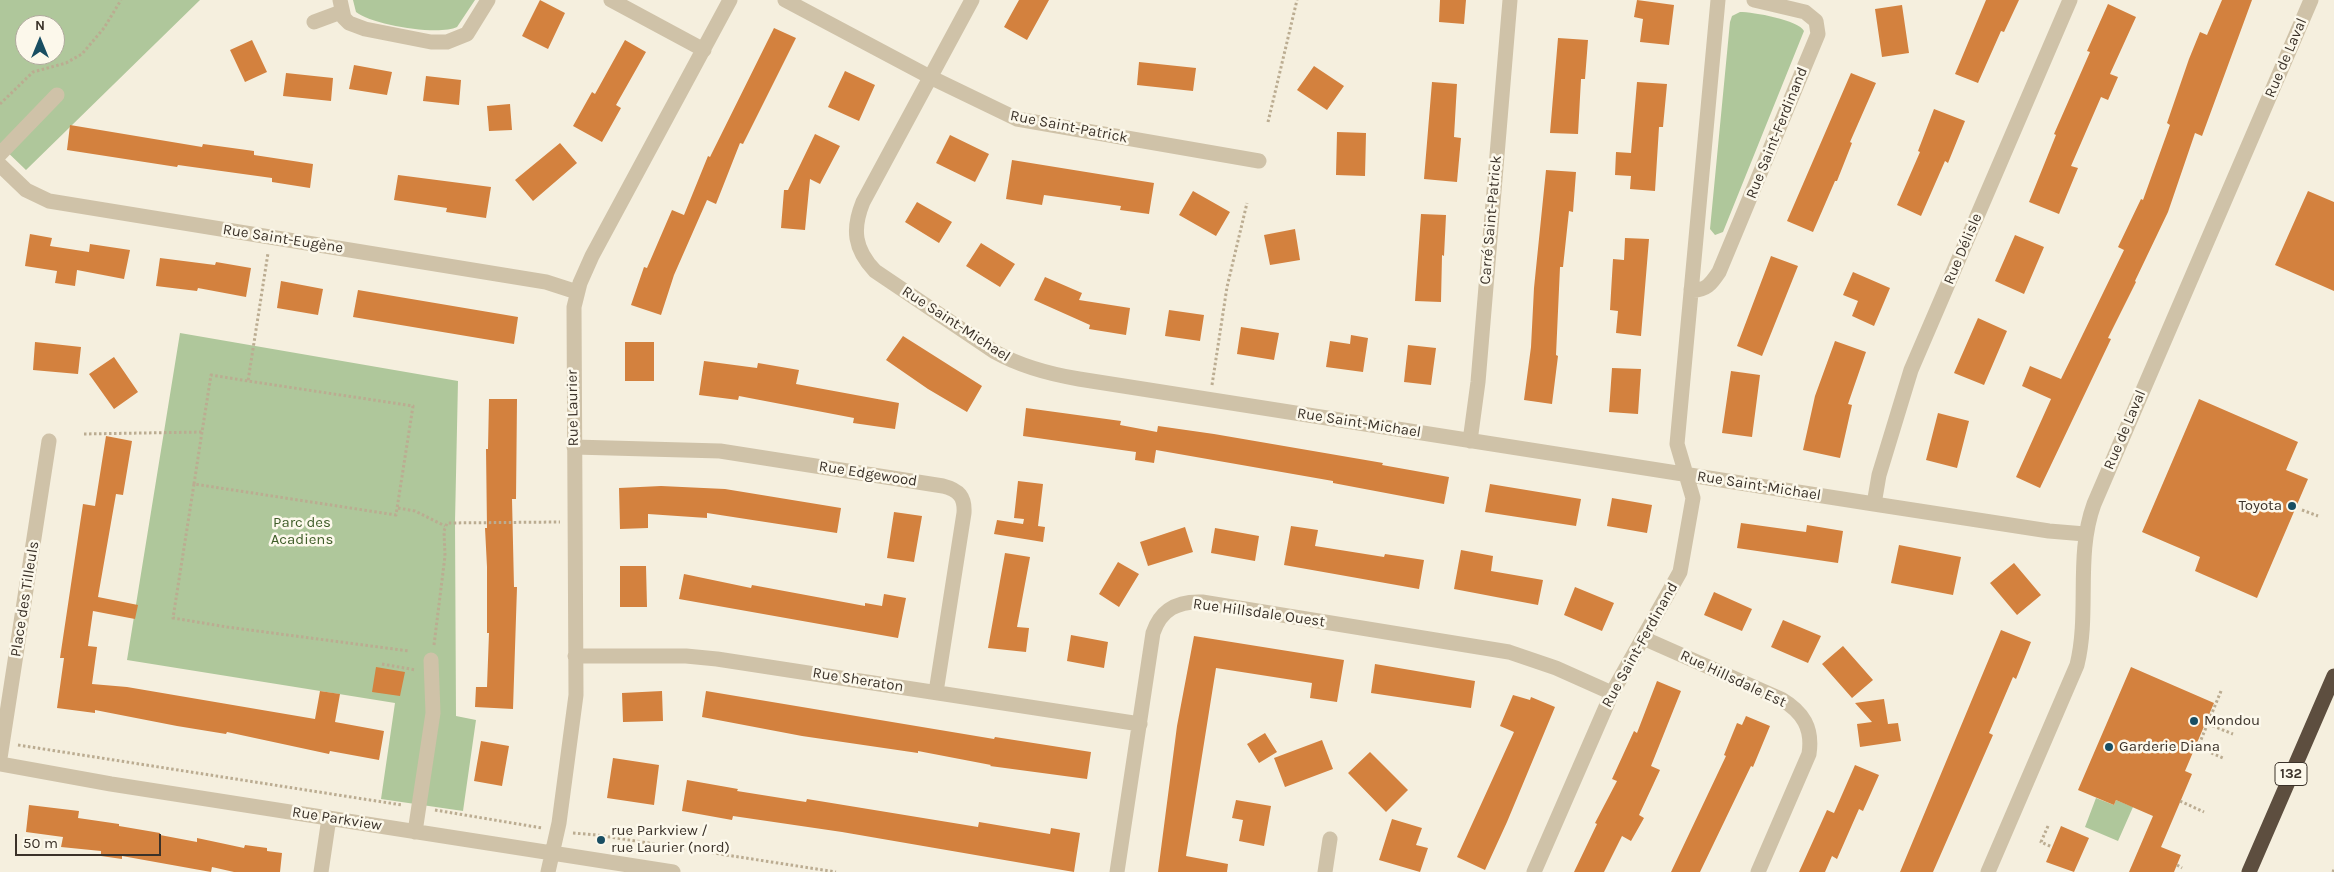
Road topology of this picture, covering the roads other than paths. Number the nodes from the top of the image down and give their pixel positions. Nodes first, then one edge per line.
1 (488, 0) edge
2 (611, 0) edge
3 (730, 0) edge
4 (786, 0) edge
5 (972, 0) edge
6 (1510, 0) edge
7 (1718, 0) edge
8 (1754, 0) edge
9 (2070, 0) edge
10 (2311, 0) edge
11 (340, 6) edge
12 (314, 22) dead end
13 (704, 50) junction
14 (930, 77) junction
15 (56, 95) dead end
16 (0, 154) edge
17 (1259, 161) dead end
18 (0, 166) edge
19 (1691, 290) junction
20 (577, 292) junction
21 (49, 441) dead end
22 (1470, 441) junction
23 (574, 447) junction
24 (1686, 474) junction
25 (1874, 504) junction
26 (2085, 534) junction
27 (1643, 638) junction
28 (575, 656) junction
29 (426, 666) road end
30 (2334, 676) edge
31 (936, 692) junction
32 (1612, 693) junction
33 (1140, 724) junction
34 (0, 758) edge
35 (0, 764) edge
36 (329, 818) junction
37 (415, 832) junction
38 (1330, 839) dead end
39 (552, 853) junction
40 (321, 872) edge
41 (548, 872) edge
42 (674, 872) edge
43 (1117, 872) edge
44 (1325, 872) edge
45 (1534, 872) edge
46 (1758, 872) edge
47 (1988, 872) edge
48 (2248, 872) edge

1 - 11 street
2 - 13 street
3 - 13 street, Rue Laurier
4 - 14 street, Rue Saint-Patrick
5 - 14 street
6 - 22 street, Carré Saint-Patrick
7 - 19 street, Rue Saint-Ferdinand
8 - 19 street, Rue Saint-Ferdinand
9 - 25 street, Rue Délisle
10 - 26 street, Rue de Laval
11 - 12 street
13 - 20 street, Rue Laurier
14 - 17 street, Rue Saint-Patrick
14 - 22 street, Rue Saint-Michael
15 - 16 street
18 - 20 street, Rue Saint-Eugène
19 - 24 street, Rue Saint-Ferdinand
20 - 23 street, Rue Laurier
21 - 34 street, Place des Tilleuls
22 - 24 street, Rue Saint-Michael
23 - 28 street, Rue Laurier
23 - 31 street, Rue Edgewood
24 - 25 street, Rue Saint-Michael
24 - 27 street, Rue Saint-Ferdinand
25 - 26 street, Rue Saint-Michael
26 - 47 street, Rue de Laval
27 - 32 street, Rue Saint-Ferdinand
27 - 46 street, Rue Hillsdale Est
28 - 31 street, Rue Sheraton
28 - 39 street, Rue Laurier
29 - 37 street
30 - 48 highway, 132
31 - 33 street, Rue Sheraton
32 - 33 street, Rue Hillsdale Ouest
32 - 45 street, Rue Saint-Ferdinand
33 - 43 street, Rue Hillsdale Ouest
35 - 36 street, Rue Parkview
36 - 37 street, Rue Parkview
36 - 40 street
37 - 39 street, Rue Parkview
38 - 44 street
39 - 41 street, Rue Laurier
39 - 42 street, Rue Parkview

